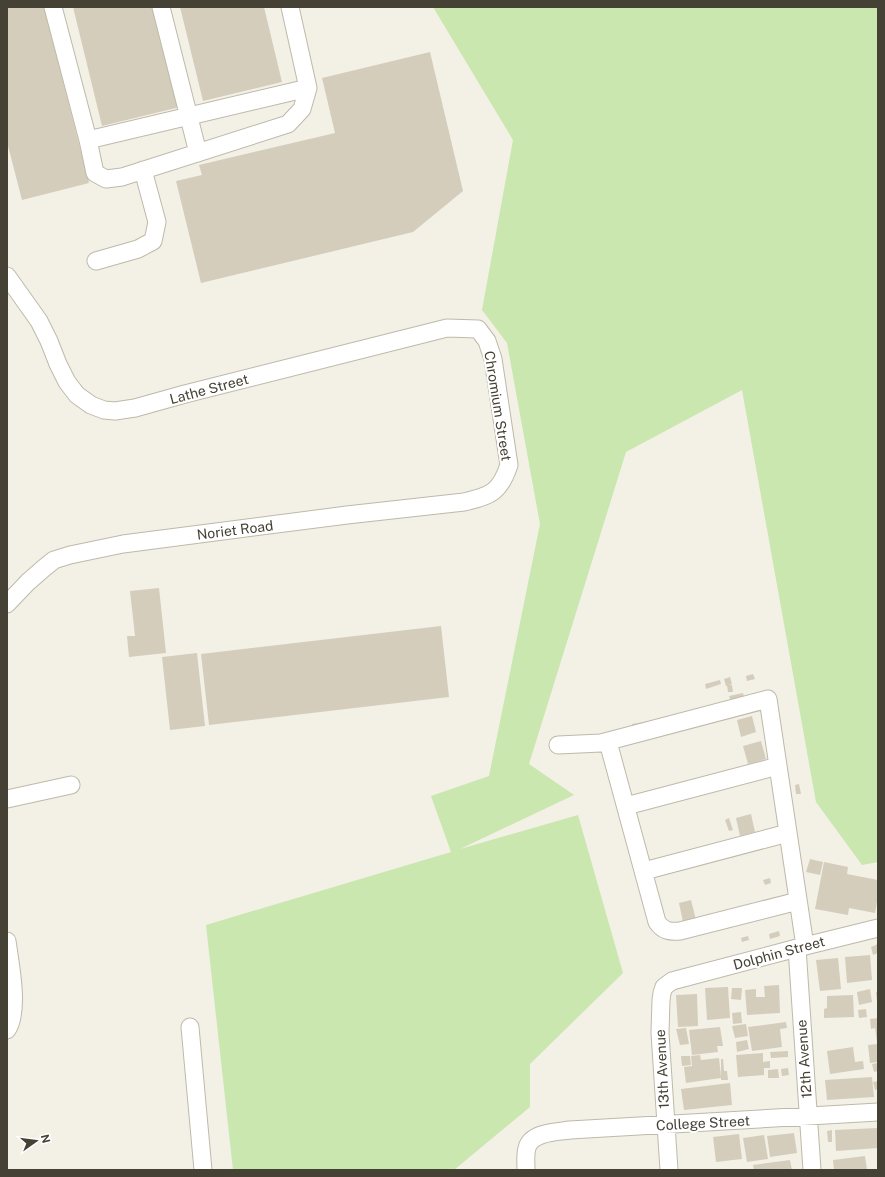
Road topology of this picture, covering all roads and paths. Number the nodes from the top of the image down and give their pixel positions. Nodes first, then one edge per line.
1 (53, 7) edge
2 (161, 7) edge
3 (290, 7) edge
4 (308, 88) junction
5 (189, 116) junction
6 (88, 140) junction
7 (198, 153) junction
8 (143, 170) junction
9 (96, 261) dead end
10 (7, 276) edge
11 (478, 329) joint
12 (481, 498) joint
13 (7, 604) edge
14 (608, 742) junction
15 (558, 745) dead end
16 (778, 766) junction
17 (71, 785) dead end
18 (7, 799) edge
19 (626, 806) junction
20 (788, 833) junction
21 (644, 871) junction
22 (798, 901) junction
23 (878, 928) edge
24 (7, 941) edge
25 (801, 947) junction
26 (681, 979) joint
27 (190, 1027) dead end
28 (7, 1030) edge
29 (878, 1112) edge
30 (808, 1116) junction
31 (665, 1125) junction
32 (203, 1170) edge
33 (526, 1170) edge
34 (669, 1170) edge
35 (812, 1170) edge

1 - 6 street
2 - 5 street
3 - 4 street
4 - 5 street
4 - 7 street
5 - 6 street
5 - 7 street
6 - 8 street
7 - 8 street
8 - 9 street
10 - 11 street, Lathe Street
11 - 12 street, Chromium Street
12 - 13 street, Noriet Road
14 - 15 street
14 - 16 street, 12th Avenue
14 - 19 street
16 - 19 street
16 - 20 street, 12th Avenue
17 - 18 street
19 - 21 street
20 - 21 street
20 - 22 street, 12th Avenue
21 - 22 street
22 - 25 street, 12th Avenue
23 - 25 street, Dolphin Street
24 - 28 street
25 - 26 street, Dolphin Street
25 - 30 street, 12th Avenue
26 - 31 street, 13th Avenue
27 - 32 street
29 - 30 street, College Street
30 - 31 street, College Street
30 - 35 street, 12th Avenue
31 - 33 street, College Street
31 - 34 street, 13th Avenue

